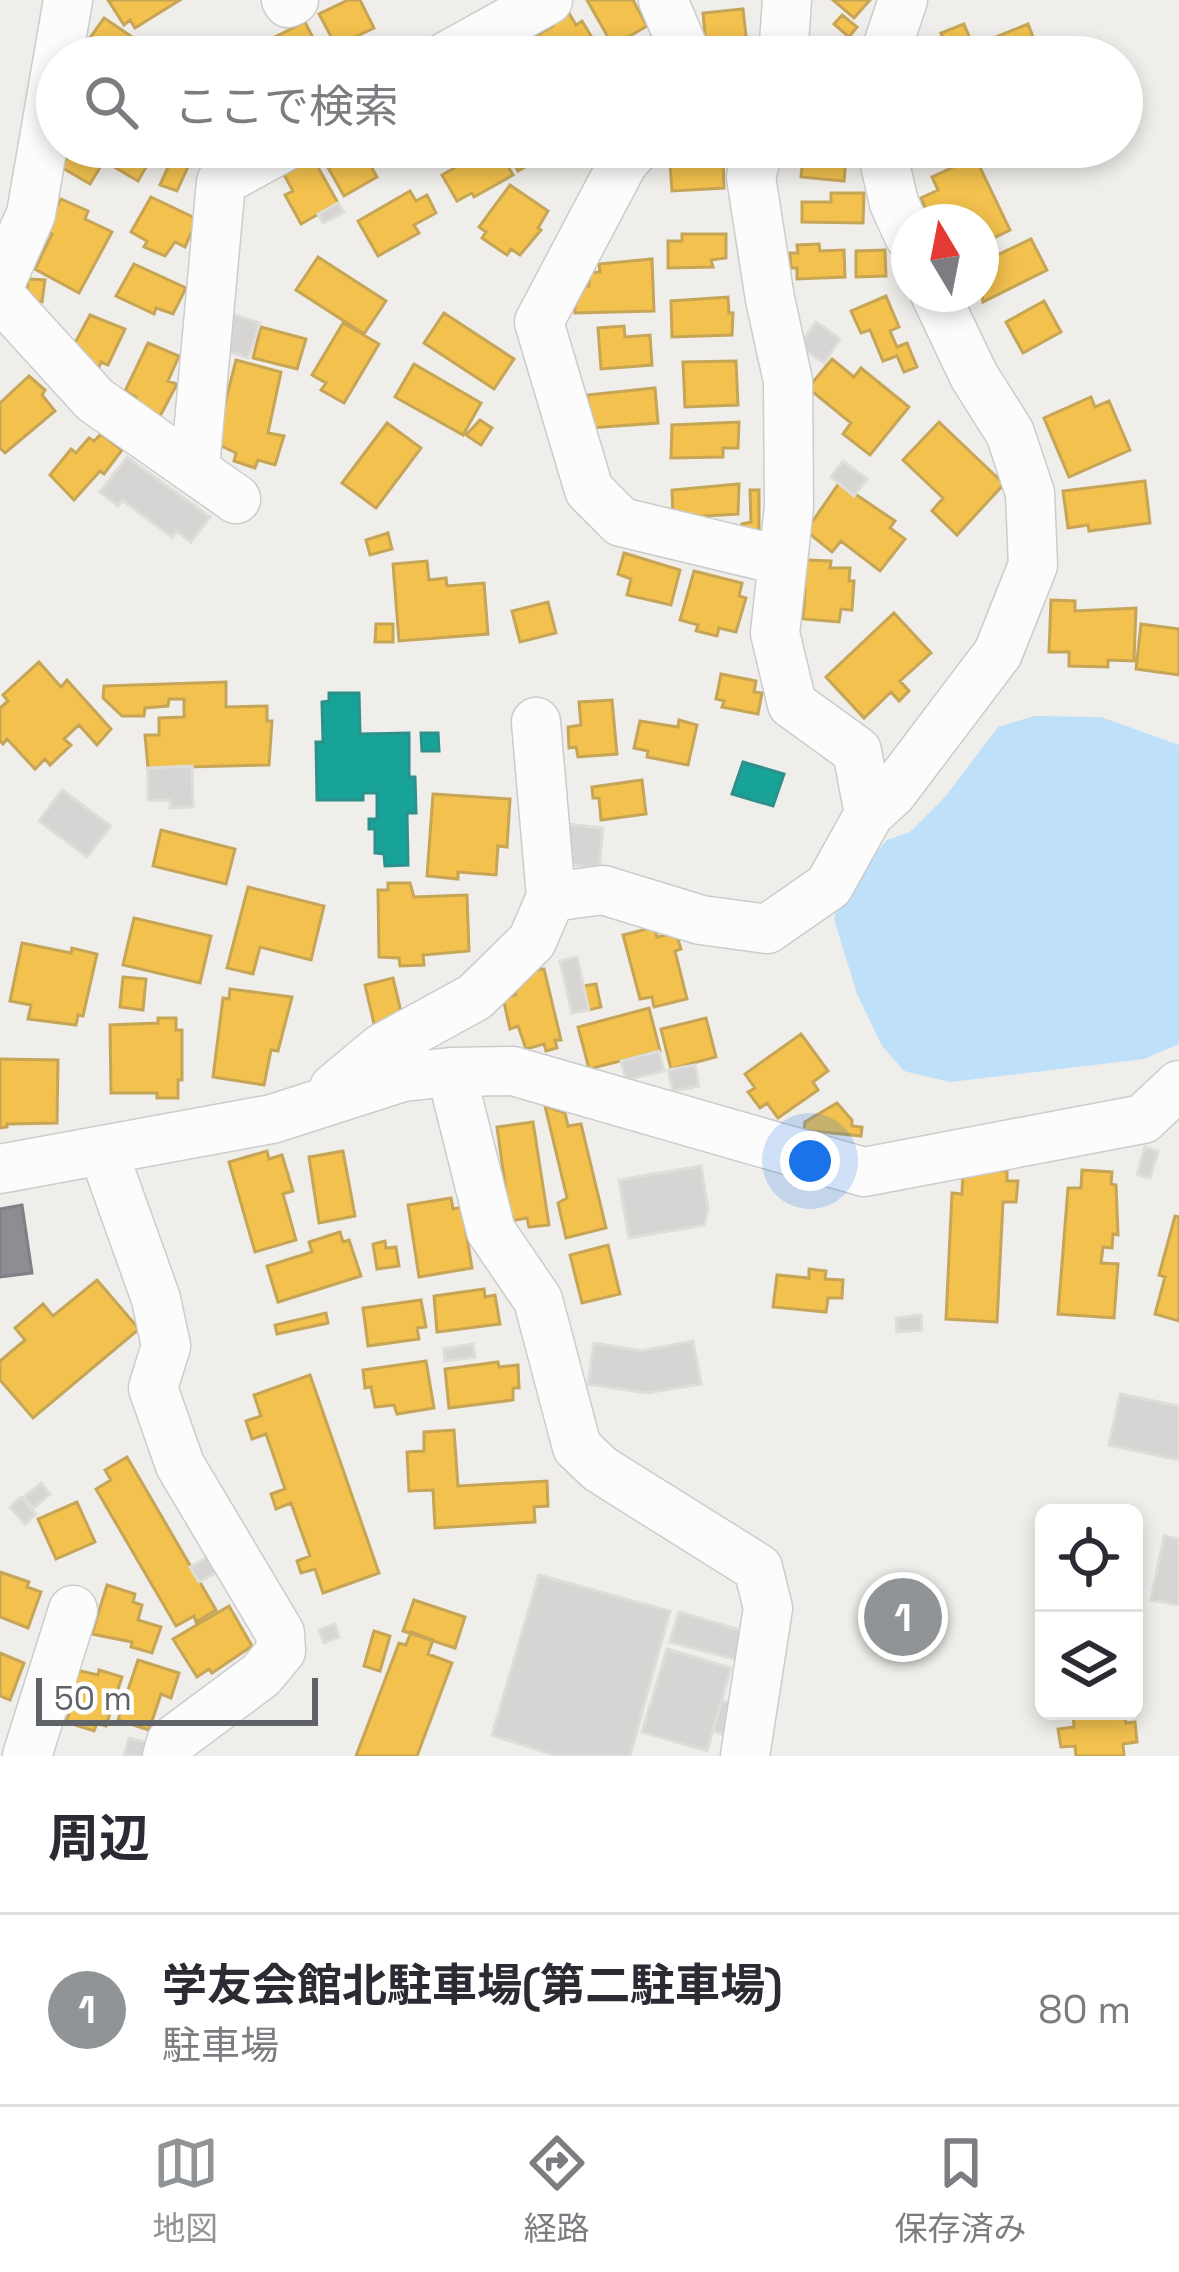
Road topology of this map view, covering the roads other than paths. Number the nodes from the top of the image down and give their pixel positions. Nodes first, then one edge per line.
1 (68, 0) edge
2 (548, 0) edge
3 (663, 0) edge
4 (787, 0) edge
5 (903, 0) edge
6 (62, 36) edge
7 (483, 36) edge
8 (678, 36) edge
9 (784, 36) edge
10 (891, 36) edge
11 (39, 168) edge
12 (246, 168) edge
13 (620, 168) edge
14 (753, 168) edge
15 (886, 168) edge
16 (894, 204) edge
17 (0, 284) edge
18 (0, 296) edge
19 (944, 312) edge
20 (195, 467) junction
21 (236, 500) dead end
22 (783, 561) junction
23 (536, 722) dead end
24 (869, 814) junction
25 (551, 897) junction
26 (451, 1072) junction
27 (1179, 1085) edge
28 (311, 1106) junction
29 (1161, 1130) edge
30 (103, 1151) junction
31 (0, 1168) edge
32 (74, 1610) dead end
33 (27, 1756) edge
34 (166, 1756) edge
35 (745, 1756) edge

1 - 6 street
2 - 7 street
3 - 8 street
4 - 9 street
5 - 10 street
11 - 17 street
12 - 20 street
13 - 22 street
14 - 22 street
15 - 16 street
18 - 20 street
19 - 24 street
20 - 21 street
22 - 24 street
23 - 25 street
24 - 25 street
25 - 28 street
26 - 28 street
26 - 29 street
26 - 35 street
27 - 29 street
28 - 30 street
30 - 31 street
30 - 34 street
32 - 33 street

